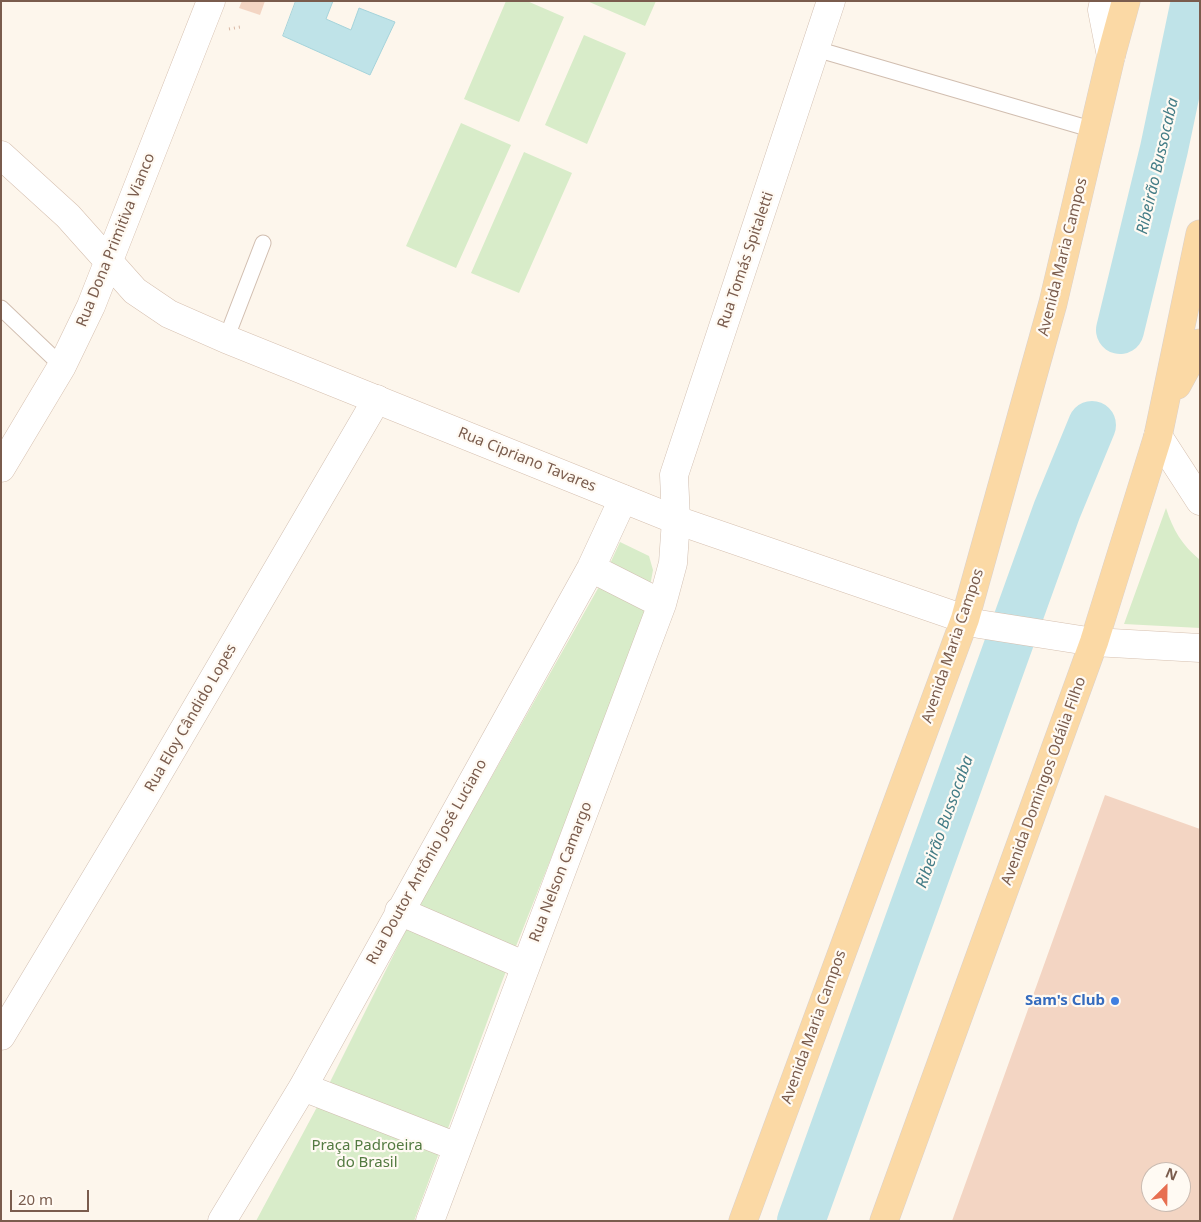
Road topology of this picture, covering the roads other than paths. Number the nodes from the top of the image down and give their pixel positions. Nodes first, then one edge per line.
1 (210, 1) edge
2 (831, 1) edge
3 (1104, 1) edge
4 (1126, 1) edge
5 (816, 49) junction
6 (1111, 56) junction
7 (1094, 130) junction
8 (1, 155) edge
9 (1200, 234) edge
10 (263, 243) dead end
11 (108, 263) junction
12 (1, 308) edge
13 (1190, 338) edge
14 (226, 339) junction
15 (62, 366) junction
16 (377, 399) junction
17 (1160, 424) junction
18 (1, 468) edge
19 (623, 499) junction
20 (1200, 501) edge
21 (676, 520) junction
22 (591, 568) junction
23 (662, 604) junction
24 (972, 622) junction
25 (1086, 641) junction
26 (1200, 648) edge
27 (399, 911) junction
28 (526, 966) junction
29 (1, 1036) edge
30 (303, 1087) junction
31 (457, 1146) junction
32 (222, 1221) edge
33 (430, 1221) edge
34 (743, 1221) edge
35 (884, 1221) edge

1 - 11 street, Rua Dona Primitiva Vianco
2 - 5 street, Rua Tomás Spitaletti
3 - 6 street, Avenida Maria Campos
4 - 6 main road, Avenida Maria Campos
5 - 7 lane
5 - 21 street, Rua Tomás Spitaletti
6 - 7 main road, Avenida Maria Campos
7 - 24 main road, Avenida Maria Campos
8 - 11 street, Rua Cipriano Tavares
9 - 13 main road, Avenida Domingos Odália Filho
10 - 14 lane
11 - 14 street, Rua Cipriano Tavares
11 - 15 street, Rua Dona Primitiva Vianco
12 - 15 lane
13 - 17 main road, Avenida Domingos Odália Filho
14 - 16 street, Rua Cipriano Tavares
15 - 18 street, Rua Dona Primitiva Vianco
16 - 19 street, Rua Cipriano Tavares
16 - 29 street, Rua Eloy Cândido Lopes
17 - 20 street
17 - 25 main road, Avenida Domingos Odália Filho
19 - 21 street, Rua Cipriano Tavares
19 - 22 street, Rua Doutor Antônio José Luciano
21 - 23 street, Rua Nelson Camargo
21 - 24 street, Rua Cipriano Tavares
22 - 23 street
22 - 27 street, Rua Doutor Antônio José Luciano
23 - 28 street, Rua Nelson Camargo
24 - 25 street, Rua Cipriano Tavares
24 - 34 main road, Avenida Maria Campos
25 - 26 street, Rua Cipriano Tavares
25 - 35 main road, Avenida Domingos Odália Filho
27 - 28 street
27 - 30 street, Rua Doutor Antônio José Luciano
28 - 31 street, Rua Nelson Camargo
30 - 31 street
30 - 32 street, Rua Doutor Antônio José Luciano
31 - 33 street, Rua Nelson Camargo

